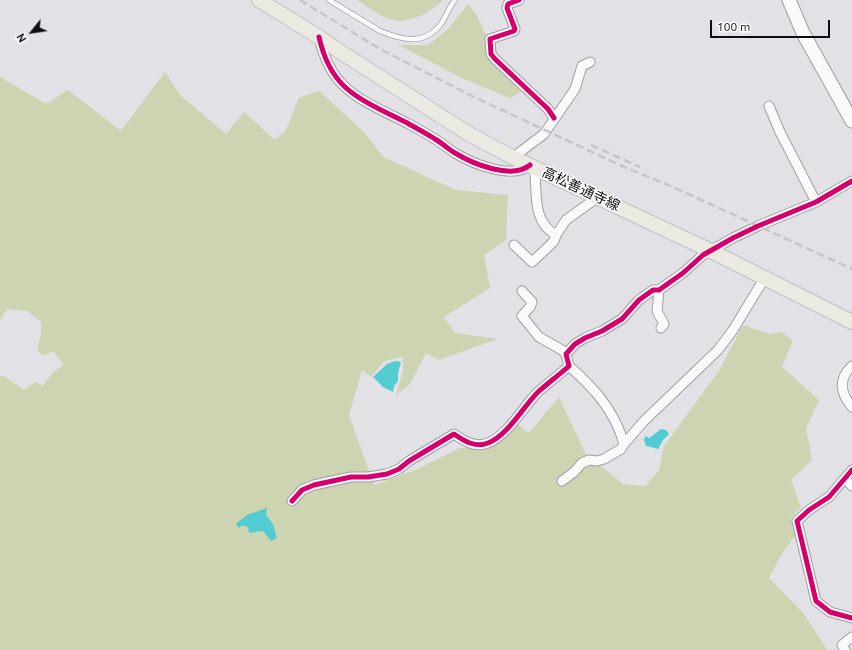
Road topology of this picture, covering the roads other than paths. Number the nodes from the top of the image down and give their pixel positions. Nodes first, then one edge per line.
1 (259, 0) edge
2 (329, 0) edge
3 (455, 0) edge
4 (519, 0) edge
5 (789, 0) edge
6 (319, 36) junction
7 (590, 62) dead end
8 (769, 106) dead end
9 (554, 118) junction
10 (852, 121) edge
11 (514, 158) junction
12 (533, 167) junction
13 (852, 181) edge
14 (598, 197) junction
15 (816, 202) junction
16 (556, 235) junction
17 (514, 245) dead end
18 (711, 251) junction
19 (764, 279) junction
20 (659, 290) junction
21 (522, 291) dead end
22 (852, 322) edge
23 (661, 328) dead end
24 (566, 354) junction
25 (569, 366) junction
26 (852, 366) edge
27 (852, 407) edge
28 (624, 444) junction
29 (852, 470) edge
30 (845, 478) junction
31 (562, 481) dead end
32 (852, 486) edge
33 (292, 501) dead end
34 (852, 618) edge
35 (852, 637) edge
36 (845, 650) edge

1 - 6 main road, 高松善通寺線
2 - 3 lane
4 - 9 street
5 - 10 main road
6 - 11 main road, 高松善通寺線
6 - 12 street
7 - 9 street
8 - 15 street
9 - 11 street
11 - 12 main road, 高松善通寺線
12 - 14 main road, 高松善通寺線
12 - 16 street
13 - 15 street
14 - 16 street
14 - 18 main road, 高松善通寺線
15 - 18 street
16 - 17 street
18 - 19 main road, 高松善通寺線
18 - 20 street
19 - 22 main road, 高松善通寺線
19 - 28 street
20 - 23 street
20 - 24 street
21 - 24 street
24 - 25 street
25 - 28 street
25 - 33 street
26 - 27 street
28 - 31 street
29 - 30 street
30 - 32 street
30 - 34 street
35 - 36 street

